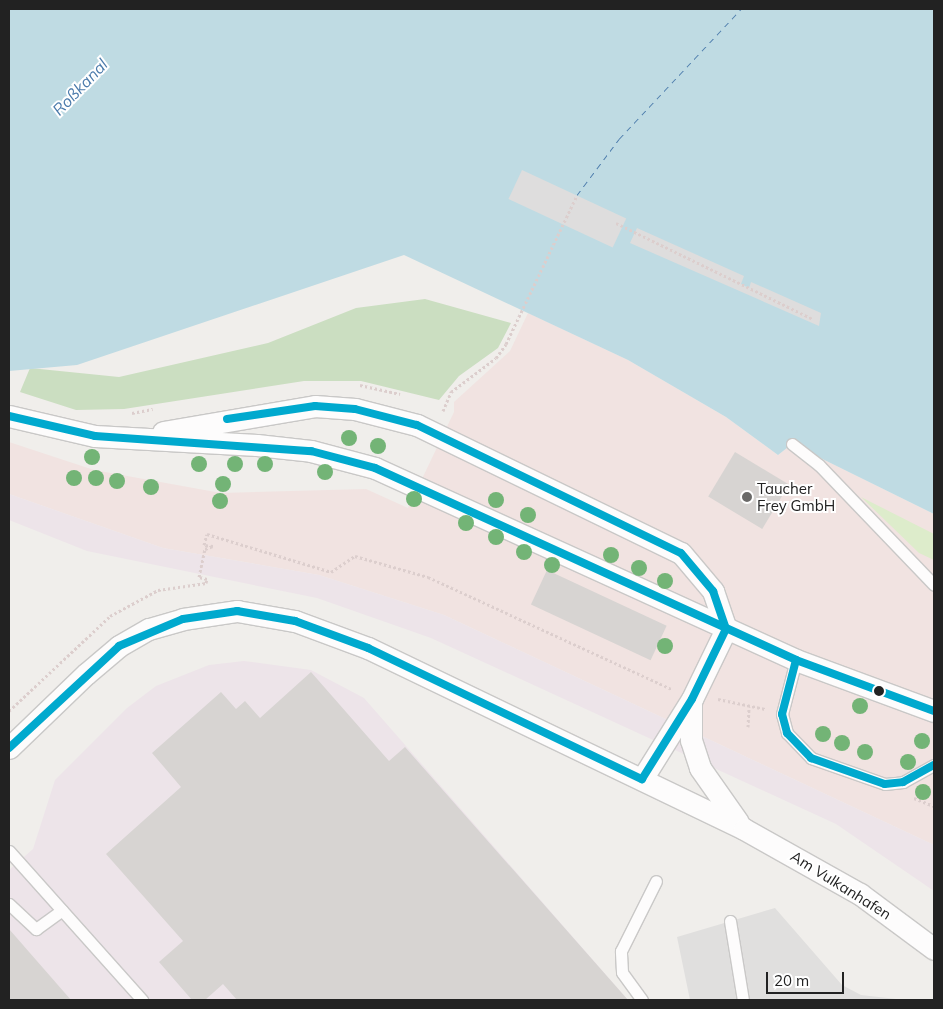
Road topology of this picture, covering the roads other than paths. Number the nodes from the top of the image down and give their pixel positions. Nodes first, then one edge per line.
1 (9, 416) edge
2 (131, 439) junction
3 (792, 444) dead end
4 (934, 585) edge
5 (726, 629) junction
6 (796, 660) junction
7 (694, 695) junction
8 (934, 711) edge
9 (9, 748) edge
10 (934, 765) edge
11 (642, 779) junction
12 (744, 829) junction
13 (9, 851) edge
14 (656, 882) dead end
15 (9, 904) edge
16 (62, 910) junction
17 (730, 921) dead end
18 (934, 949) edge
19 (142, 1000) edge
20 (642, 1000) edge
21 (743, 1000) edge

1 - 2 street
2 - 5 street
2 - 5 street
3 - 4 lane
5 - 6 street
5 - 7 street
6 - 8 street
6 - 10 lane
7 - 11 street
7 - 12 street, Am Vulkanhafen
9 - 11 street, Am Vulkanhafen
11 - 12 street, Am Vulkanhafen
12 - 18 street, Am Vulkanhafen
13 - 16 lane
14 - 20 lane
15 - 16 lane
16 - 19 lane
17 - 21 lane

